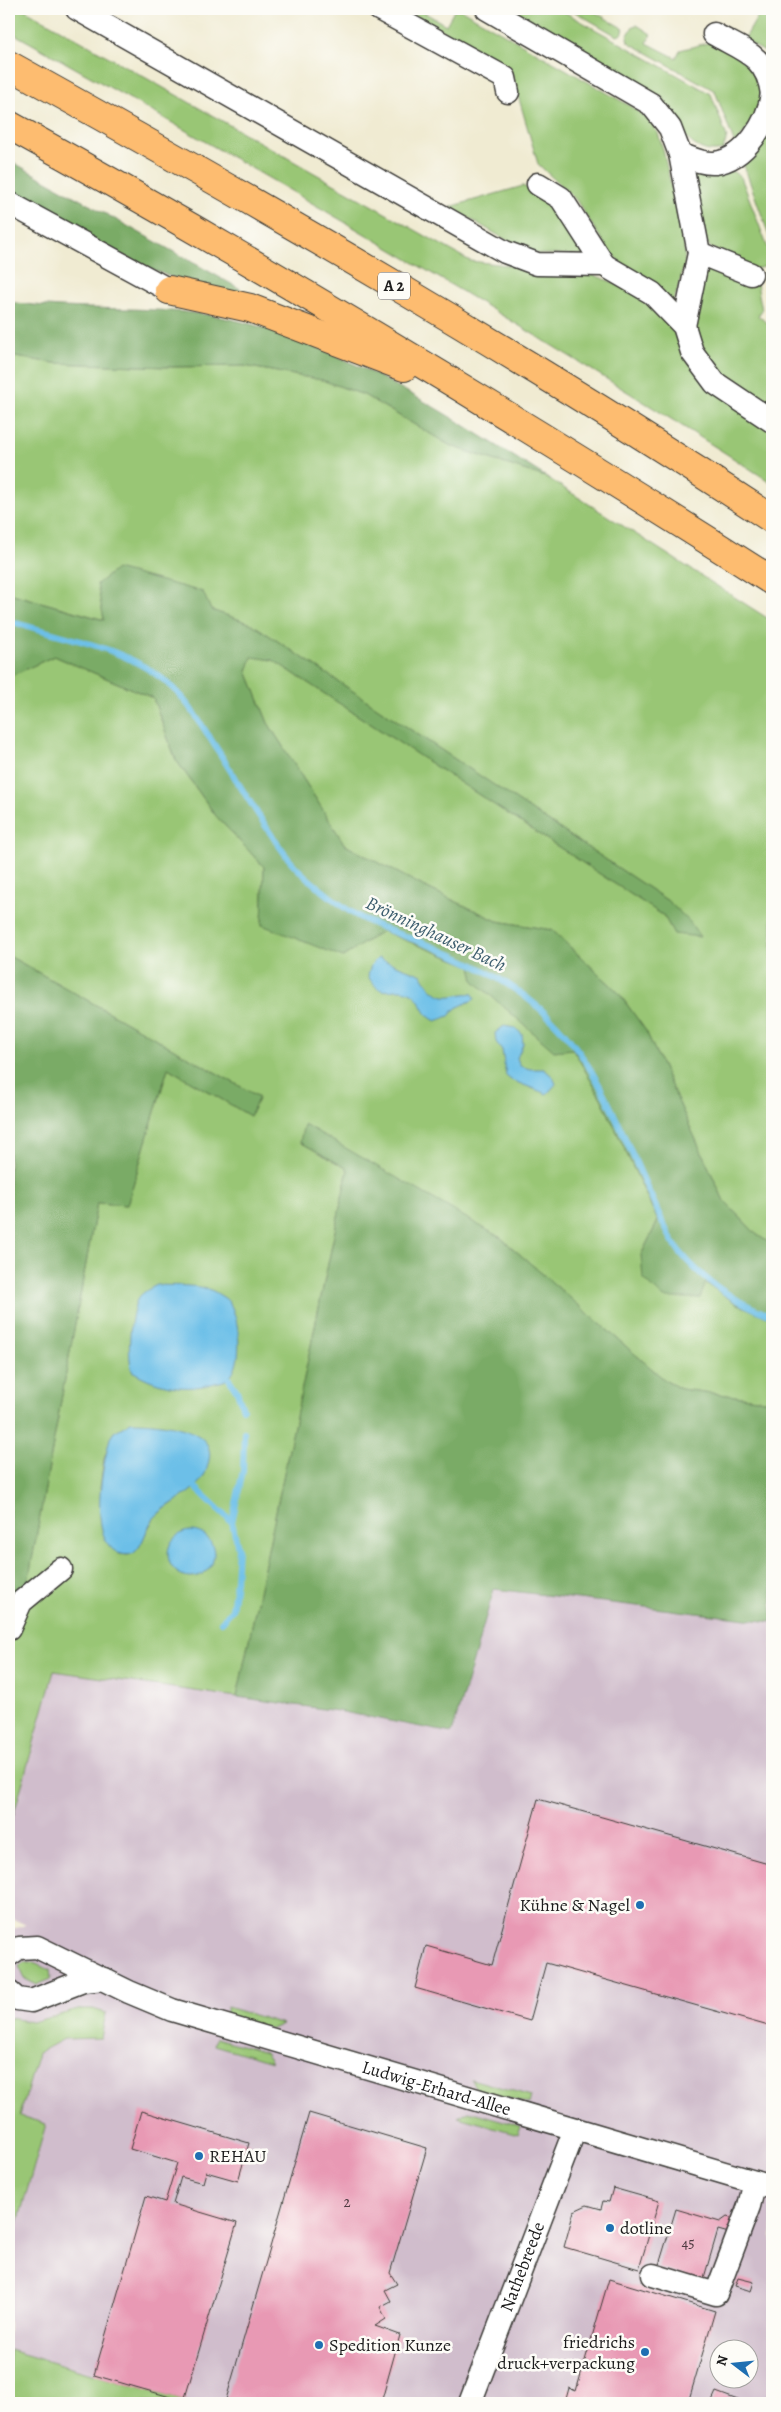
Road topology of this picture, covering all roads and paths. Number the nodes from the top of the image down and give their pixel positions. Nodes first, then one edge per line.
1 (77, 9) edge
2 (379, 9) edge
3 (487, 9) edge
4 (714, 34) dead end
5 (9, 65) edge
6 (508, 92) dead end
7 (772, 99) edge
8 (9, 125) edge
9 (680, 154) junction
10 (538, 184) dead end
11 (9, 204) edge
12 (700, 253) junction
13 (604, 265) junction
14 (751, 274) dead end
15 (168, 290) joint
16 (684, 326) junction
17 (470, 392) junction
18 (772, 421) edge
19 (772, 519) edge
20 (772, 581) edge
21 (61, 1568) dead end
22 (9, 1629) edge
23 (12, 1945) edge
24 (104, 1979) junction
25 (9, 1992) edge
26 (575, 2129) junction
27 (764, 2184) edge
28 (653, 2275) dead end
29 (470, 2403) edge

1 - 13 street
2 - 6 street
3 - 9 street
4 - 7 street
5 - 19 highway, A 2
7 - 9 street
8 - 17 highway
9 - 12 street
10 - 13 street
11 - 15 street
12 - 14 street
12 - 16 street
13 - 16 street
15 - 17 highway
16 - 18 street
17 - 20 highway
21 - 22 street
23 - 24 street, Ludwig-Erhard-Allee
24 - 25 street
24 - 26 street, Ludwig-Erhard-Allee
26 - 27 street, Ludwig-Erhard-Allee
26 - 29 street, Nathebreede
27 - 28 street

